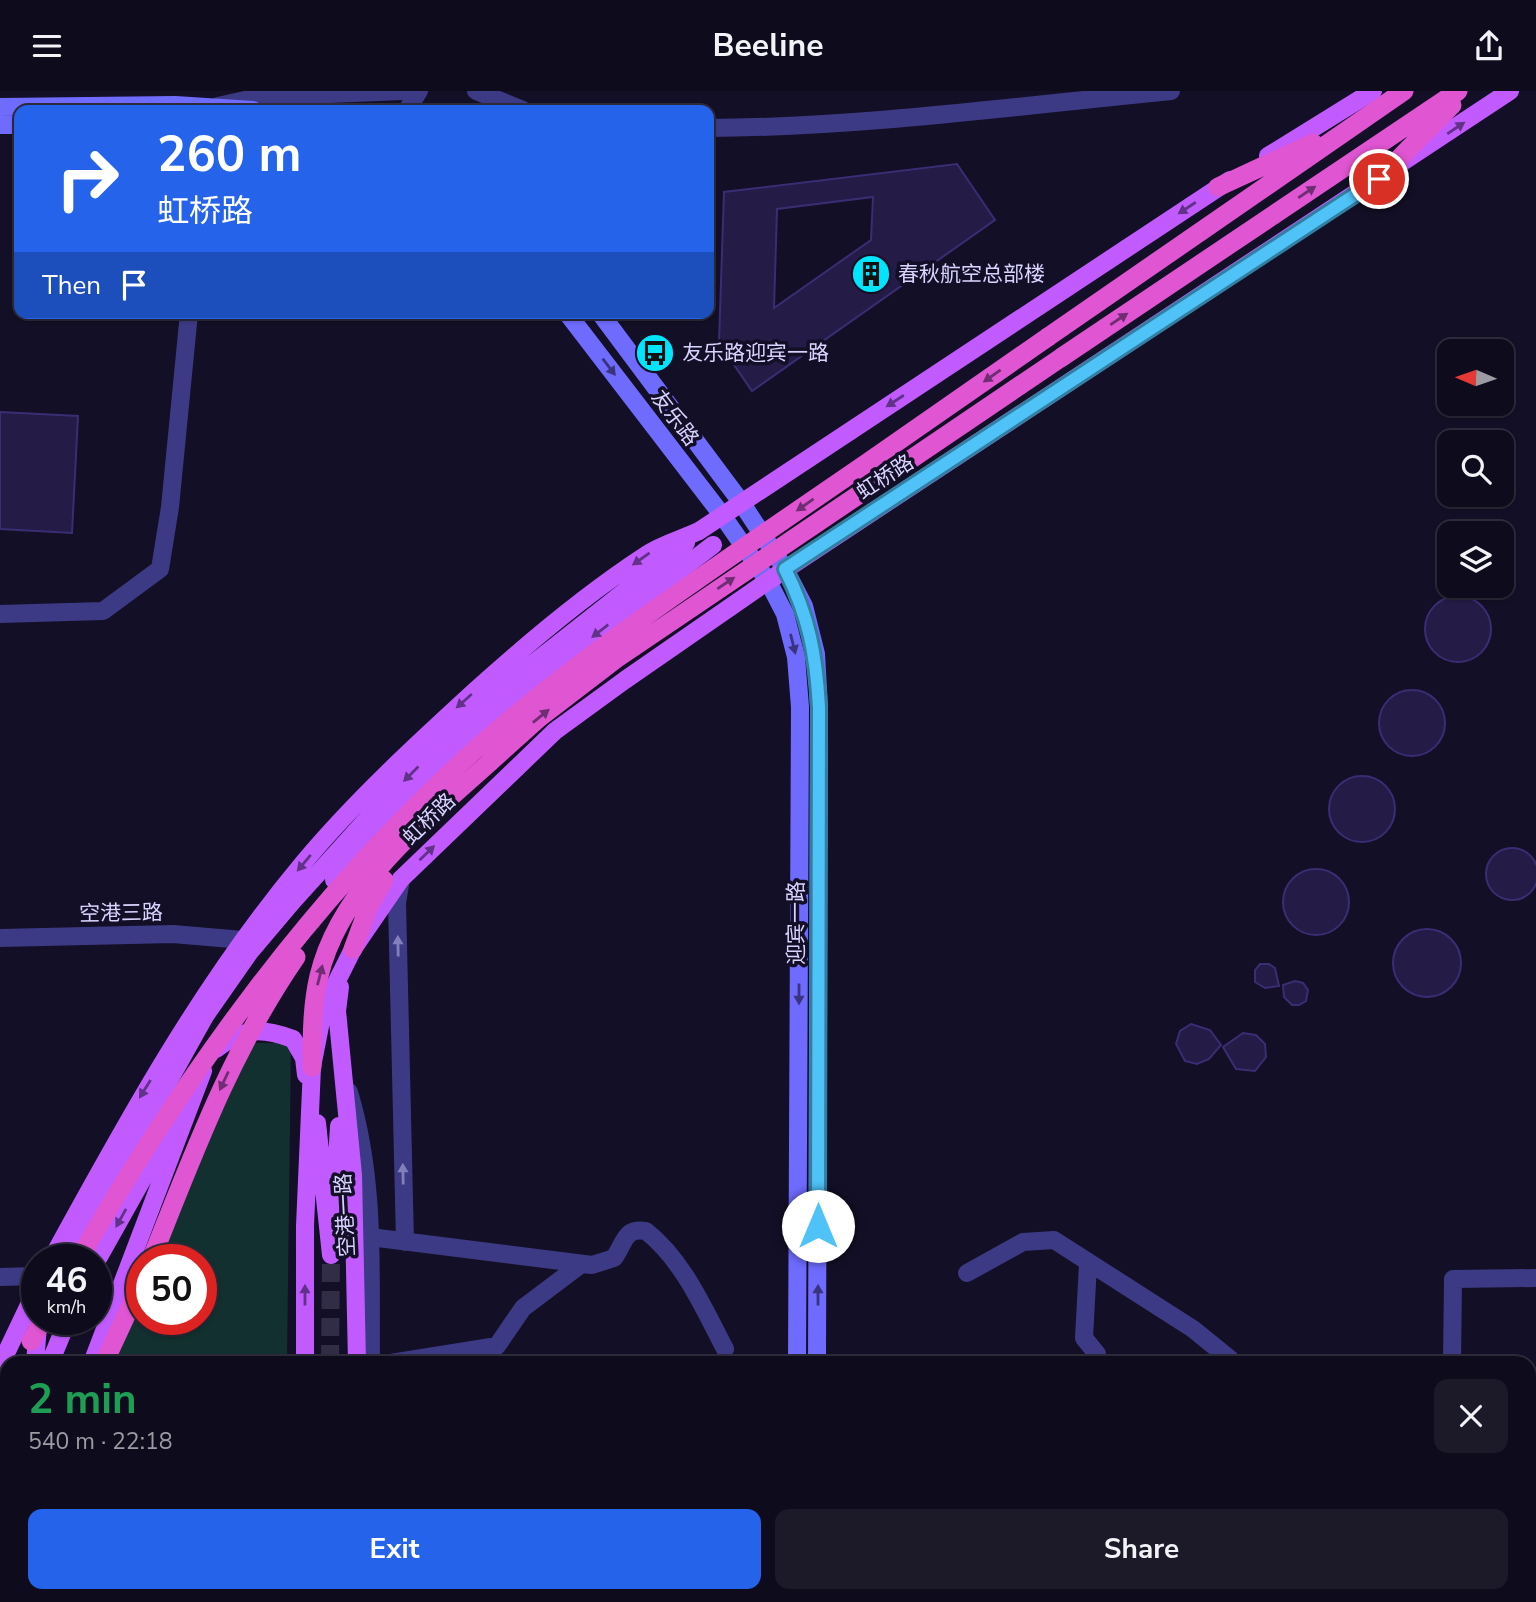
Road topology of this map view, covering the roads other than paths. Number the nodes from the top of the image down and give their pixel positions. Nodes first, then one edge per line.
1 (402, 91) edge
2 (476, 91) edge
3 (1171, 91) edge
4 (1350, 91) edge
5 (1404, 91) edge
6 (1458, 91) edge
7 (1466, 91) edge
8 (1510, 91) edge
9 (1371, 92) edge
10 (227, 105) edge
11 (511, 105) edge
12 (1364, 119) junction
13 (714, 128) edge
14 (1379, 179) junction
15 (1218, 187) junction
16 (187, 319) edge
17 (572, 319) edge
18 (604, 319) edge
19 (741, 502) junction
20 (722, 515) junction
21 (699, 531) junction
22 (713, 545) dead end
23 (785, 569) junction
24 (768, 581) junction
25 (0, 614) edge
26 (424, 822) junction
27 (366, 859) junction
28 (401, 879) junction
29 (0, 938) edge
30 (243, 940) junction
31 (353, 949) junction
32 (345, 967) junction
33 (215, 1050) junction
34 (312, 1067) junction
35 (342, 1067) junction
36 (203, 1071) junction
37 (310, 1110) junction
38 (370, 1237) junction
39 (405, 1242) junction
40 (60, 1244) edge
41 (77, 1244) edge
42 (88, 1244) edge
43 (106, 1244) edge
44 (157, 1244) edge
45 (1088, 1264) junction
46 (580, 1265) junction
47 (967, 1273) dead end
48 (21, 1276) edge
49 (0, 1277) edge
50 (1536, 1278) edge
51 (126, 1316) edge
52 (21, 1322) edge
53 (34, 1335) edge
54 (39, 1335) edge
55 (61, 1335) edge
56 (31, 1341) joint
57 (725, 1349) dead end
58 (5, 1356) edge
59 (25, 1356) edge
60 (36, 1356) edge
61 (53, 1356) edge
62 (95, 1356) edge
63 (107, 1356) edge
64 (305, 1356) edge
65 (357, 1356) edge
66 (371, 1356) edge
67 (435, 1356) edge
68 (797, 1356) edge
69 (817, 1356) edge
70 (1097, 1356) edge
71 (1226, 1356) edge
72 (1452, 1356) edge

1 - 10 street
2 - 11 street
3 - 13 street
4 - 9 street
5 - 12 highway
26 -> 6 highway, bridge
7 - 14 highway
14 -> 8 main road, 虹桥路
9 - 15 main road, 虹桥路
12 - 15 highway
12 -> 27 highway, bridge
14 - 23 main road, 虹桥路
15 -> 19 main road, 虹桥路
16 - 25 street
17 -> 20 main road, 友乐路
18 - 19 main road, 友乐路
19 - 20 main road, 虹桥路
19 - 23 main road, 迎宾一路
20 - 21 main road, 虹桥路
20 - 24 main road, 迎宾一路
21 -> 30 main road, 虹桥路
21 -> 41 main road, 虹桥路
22 -> 33 main road
23 - 24 main road, 虹桥路
69 -> 23 main road, 迎宾一路
28 -> 24 main road, 虹桥路
24 -> 68 main road, 迎宾一路
26 - 31 highway
34 -> 26 highway
27 - 42 highway, bridge
27 -> 44 highway, bridge
28 - 31 main road, 虹桥路
39 -> 28 street
29 - 30 street, 空港三路
30 -> 40 main road, 虹桥路
31 - 32 main road, 虹桥路
32 - 34 main road, 虹桥路
32 - 35 main road, 虹桥路
33 - 36 main road
33 - 37 main road
34 - 35 main road
34 - 37 main road, 虹桥路
35 - 38 street, 空港一路
35 - 65 main road, 虹桥路
36 -> 43 main road
36 - 62 main road
64 -> 37 main road, 虹桥路
38 - 39 street
38 - 66 street, 空港一路
39 - 46 street
45 - 47 street
45 - 70 street
45 - 71 street
46 - 57 street
46 - 67 street
48 - 49 street
50 - 72 street
51 - 63 highway
52 - 58 main road
53 - 56 highway, bridge
54 - 60 main road
55 - 61 main road
56 - 59 main road

